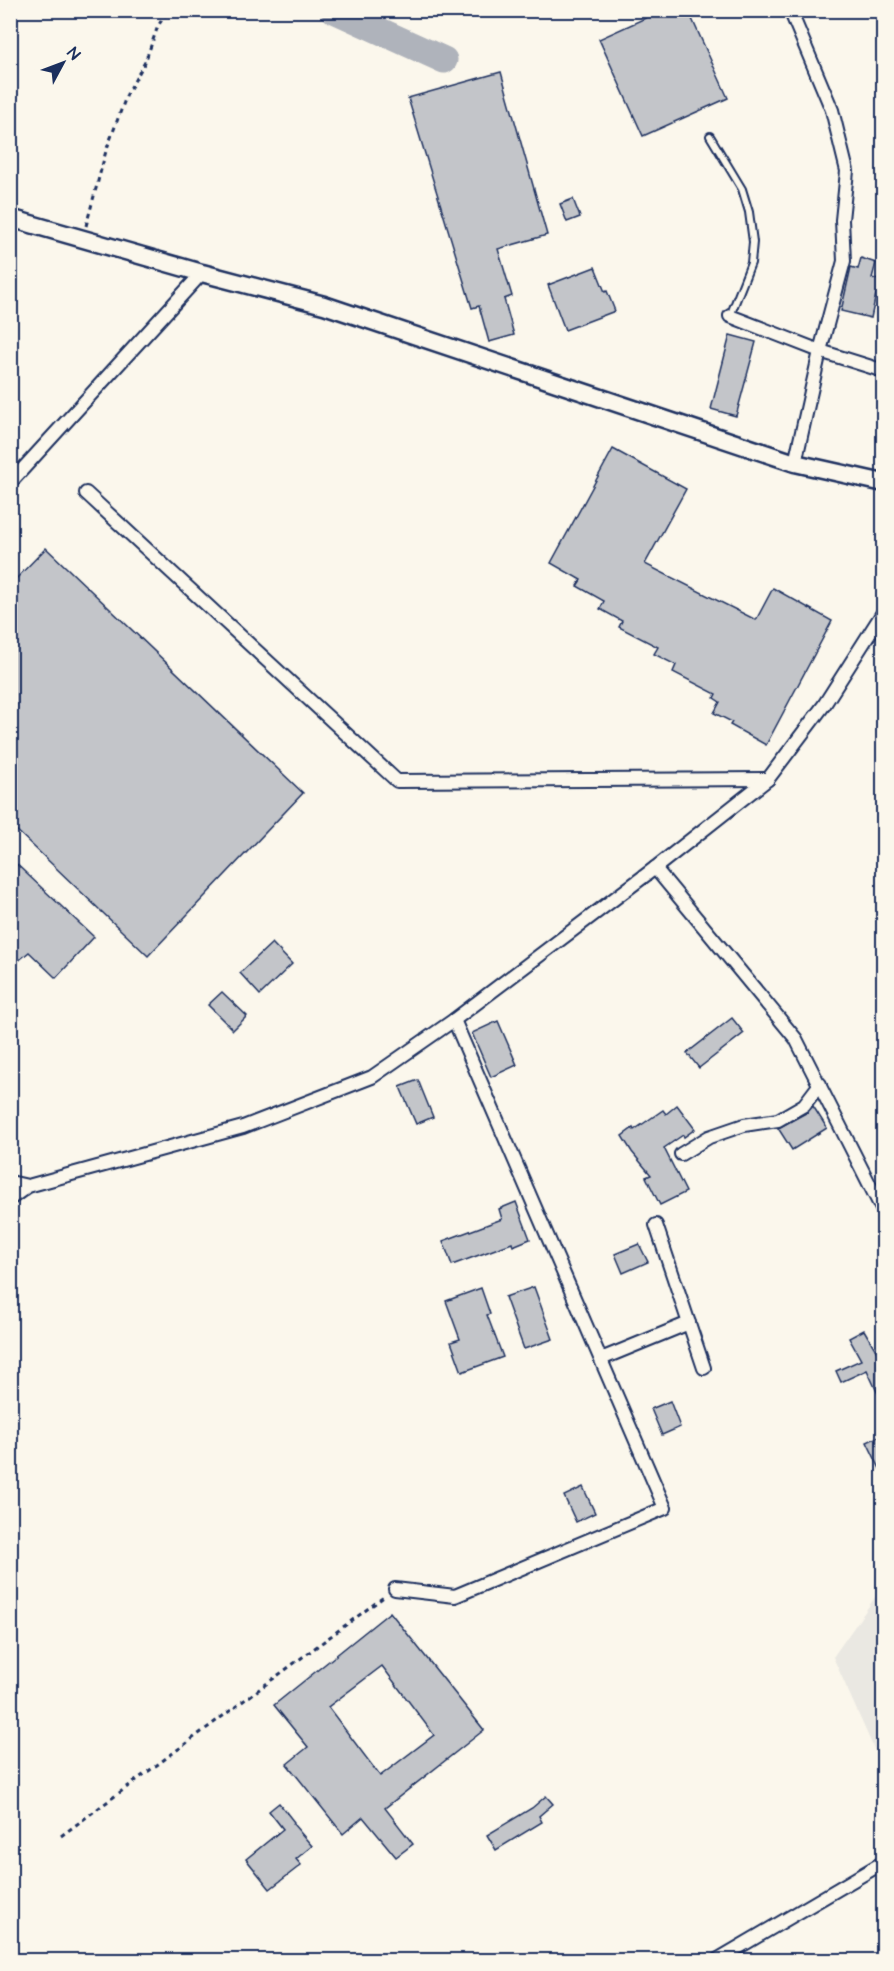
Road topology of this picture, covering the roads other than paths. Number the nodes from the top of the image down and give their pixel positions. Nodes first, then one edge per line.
1 (790, 10) edge
2 (710, 136) dead end
3 (10, 218) edge
4 (202, 273) junction
5 (730, 316) joint
6 (820, 351) junction
7 (884, 371) edge
8 (795, 463) junction
9 (10, 483) edge
10 (884, 483) edge
11 (86, 493) dead end
12 (884, 611) edge
13 (768, 779) junction
14 (655, 868) junction
15 (454, 1020) junction
16 (820, 1084) junction
17 (681, 1154) dead end
18 (10, 1182) edge
19 (28, 1186) junction
20 (10, 1199) edge
21 (884, 1213) edge
22 (656, 1225) dead end
23 (689, 1323) junction
24 (601, 1359) junction
25 (704, 1368) dead end
26 (395, 1589) road end
27 (884, 1862) edge
28 (717, 1960) edge

1 - 6 street
2 - 5 lane
3 - 4 main road
4 - 8 main road
4 - 9 street
5 - 6 street
6 - 7 street
6 - 8 street
8 - 10 main road
11 - 13 street
12 - 13 street
13 - 14 street
14 - 15 street
14 - 16 street
15 - 19 street
15 - 24 street
16 - 17 street
16 - 21 street
18 - 19 street
19 - 20 street
22 - 23 street
23 - 24 street
23 - 25 street
24 - 26 street
27 - 28 street

